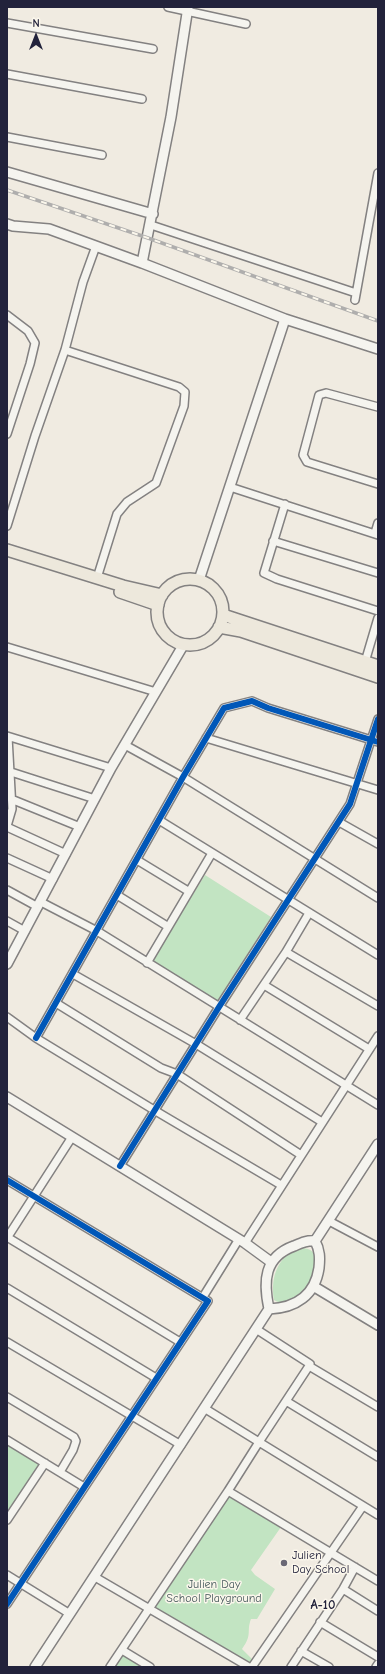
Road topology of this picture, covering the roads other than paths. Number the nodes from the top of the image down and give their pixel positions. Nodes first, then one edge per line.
1 (168, 7) edge
2 (188, 9) edge
3 (7, 23) edge
4 (246, 24) dead end
5 (153, 49) dead end
6 (7, 74) edge
7 (142, 99) dead end
8 (7, 137) edge
9 (102, 155) dead end
10 (7, 172) edge
11 (378, 173) edge
12 (153, 214) junction
13 (7, 224) edge
14 (151, 225) junction
15 (96, 246) junction
16 (142, 263) junction
17 (7, 315) edge
18 (285, 319) junction
19 (378, 349) edge
20 (65, 350) junction
21 (378, 407) edge
22 (7, 434) edge
23 (378, 484) edge
24 (230, 487) junction
25 (285, 504) junction
26 (378, 523) edge
27 (7, 526) edge
28 (376, 534) edge
29 (273, 541) junction
30 (7, 550) edge
31 (7, 556) edge
32 (378, 573) edge
33 (97, 578) junction
34 (199, 580) junction
35 (160, 600) junction
36 (378, 611) edge
37 (223, 615) junction
38 (378, 618) edge
39 (219, 627) junction
40 (184, 644) junction
41 (7, 647) edge
42 (365, 662) junction
43 (378, 666) edge
44 (378, 678) edge
45 (156, 692) junction
46 (378, 719) edge
47 (8, 737) edge
48 (206, 738) junction
49 (375, 741) edge
50 (125, 745) junction
51 (112, 768) junction
52 (11, 772) junction
53 (183, 777) junction
54 (358, 783) junction
55 (378, 790) edge
56 (11, 799) junction
57 (95, 799) junction
58 (159, 820) junction
59 (339, 822) junction
60 (7, 827) edge
61 (80, 827) junction
62 (378, 844) edge
63 (212, 853) junction
64 (66, 854) junction
65 (7, 858) edge
66 (137, 860) junction
67 (314, 860) junction
68 (53, 879) junction
69 (7, 890) edge
70 (188, 891) junction
71 (118, 895) junction
72 (378, 898) edge
73 (288, 900) junction
74 (40, 904) junction
75 (310, 913) junction
76 (7, 921) edge
77 (168, 926) junction
78 (25, 931) junction
79 (97, 931) junction
80 (286, 952) junction
81 (378, 954) edge
82 (8, 958) edge
83 (147, 963) junction
84 (73, 974) junction
85 (264, 985) junction
86 (56, 1002) junction
87 (378, 1006) edge
88 (218, 1007) junction
89 (7, 1017) edge
90 (240, 1020) junction
91 (378, 1036) edge
92 (36, 1038) junction
93 (196, 1044) junction
94 (369, 1049) junction
95 (177, 1074) junction
96 (346, 1085) junction
97 (7, 1097) edge
98 (378, 1105) edge
99 (154, 1110) junction
100 (322, 1122) junction
101 (72, 1137) junction
102 (378, 1144) edge
103 (301, 1154) junction
104 (120, 1166) junction
105 (7, 1180) edge
106 (281, 1185) junction
107 (34, 1196) junction
108 (329, 1221) junction
109 (7, 1237) edge
110 (242, 1241) junction
111 (315, 1241) junction
112 (378, 1247) edge
113 (271, 1262) junction
114 (313, 1286) junction
115 (7, 1288) edge
116 (203, 1297) junction
117 (269, 1309) junction
118 (378, 1325) edge
119 (256, 1329) junction
120 (180, 1342) junction
121 (8, 1344) edge
122 (309, 1366) junction
123 (156, 1378) junction
124 (7, 1397) edge
125 (286, 1401) junction
126 (378, 1407) edge
127 (204, 1408) junction
128 (131, 1415) junction
129 (7, 1440) edge
130 (259, 1442) junction
131 (181, 1445) junction
132 (378, 1457) edge
133 (45, 1463) junction
134 (60, 1472) junction
135 (84, 1487) junction
136 (228, 1491) junction
137 (363, 1506) junction
138 (378, 1515) edge
139 (7, 1520) edge
140 (331, 1552) junction
141 (355, 1567) junction
142 (7, 1575) edge
143 (94, 1577) junction
144 (378, 1581) edge
145 (21, 1584) junction
146 (343, 1589) junction
147 (7, 1604) edge
148 (148, 1609) junction
149 (378, 1611) edge
150 (70, 1614) junction
151 (320, 1622) junction
152 (122, 1650) junction
153 (301, 1651) junction
154 (378, 1657) edge
155 (378, 1664) edge
156 (35, 1667) edge
157 (110, 1667) edge
158 (150, 1667) edge
159 (251, 1667) edge
160 (291, 1667) edge
161 (329, 1667) edge
162 (376, 1667) edge

1 - 2 street
2 - 4 street
2 - 12 street
3 - 5 street
6 - 7 street
8 - 9 street
10 - 12 street
11 - 14 street
12 - 14 street
13 - 15 street
14 - 16 street
15 - 16 street
15 - 20 street
16 - 18 street
17 - 22 street
18 - 19 street
18 - 24 street
20 - 27 street
20 - 33 street
21 - 23 street
24 - 25 street
24 - 34 street
25 - 28 street
25 - 29 street
26 - 28 street
29 - 32 street
29 - 36 street
30 - 33 main road
31 - 35 main road
33 - 35 main road
34 - 35 main road
34 - 37 main road
35 - 40 main road
37 - 39 main road
37 - 42 main road
38 - 42 street
39 - 40 main road
39 - 44 main road
40 - 45 street
41 - 45 street
42 - 43 main road
45 - 50 street
46 - 49 street
47 - 51 street
47 - 52 street
48 - 49 street
48 - 53 street
48 - 54 street
49 - 54 street
50 - 51 street
50 - 53 street
51 - 57 street
52 - 56 street
52 - 57 street
53 - 58 street
53 - 67 street
54 - 55 street
54 - 59 street
56 - 60 street
56 - 61 street
57 - 61 street
58 - 63 street
58 - 66 street
59 - 62 street
59 - 67 street
60 - 64 street
61 - 64 street
63 - 70 street
63 - 73 street
64 - 68 street
65 - 68 street
66 - 70 street
66 - 71 street
67 - 72 street
67 - 73 street
68 - 74 street
69 - 74 street
70 - 77 street
71 - 77 street
71 - 79 street
73 - 75 street
73 - 88 street
74 - 78 street
74 - 79 street
75 - 80 street
75 - 81 street
76 - 78 street
77 - 83 street
78 - 82 street
79 - 83 street
79 - 84 street
80 - 85 street
80 - 87 street
83 - 88 street
84 - 86 street
84 - 93 street
85 - 90 street
85 - 94 street
86 - 92 street
86 - 95 street
88 - 90 street
88 - 93 street
89 - 92 street
90 - 96 street
91 - 94 street
92 - 99 street
93 - 95 street
93 - 100 street
94 - 96 street
95 - 99 street
95 - 103 street
96 - 98 street
96 - 100 street
97 - 101 street
99 - 104 street
99 - 106 street
100 - 103 street
101 - 104 street
101 - 107 street
102 - 108 street
103 - 106 street
104 - 110 street
105 - 107 street
106 - 110 street
107 - 109 street
107 - 116 street
108 - 111 street
108 - 112 street
109 - 120 street
110 - 113 street
110 - 116 street
111 - 113 street
111 - 114 street
113 - 117 street
114 - 117 street
114 - 118 street
115 - 123 street
116 - 120 street
117 - 119 street
119 - 122 street
119 - 127 street
120 - 123 street
121 - 128 street
122 - 125 street
122 - 126 street
123 - 128 street
124 - 134 street
125 - 130 street
125 - 132 street
127 - 130 street
127 - 131 street
128 - 131 street
128 - 135 street
129 - 133 street
130 - 136 street
130 - 137 street
131 - 143 street
133 - 134 street
133 - 139 street
134 - 135 street
135 - 145 street
136 - 140 street
136 - 148 street
137 - 138 street
137 - 140 street
140 - 141 street
140 - 159 street
141 - 144 street
141 - 146 street
142 - 145 street
143 - 148 street
143 - 150 street
145 - 147 street
145 - 150 street
146 - 149 street
146 - 151 street
148 - 152 street
148 - 159 street
150 - 156 street
151 - 153 street
151 - 154 street
152 - 157 street
152 - 158 street
153 - 160 street
153 - 161 street
155 - 162 street

